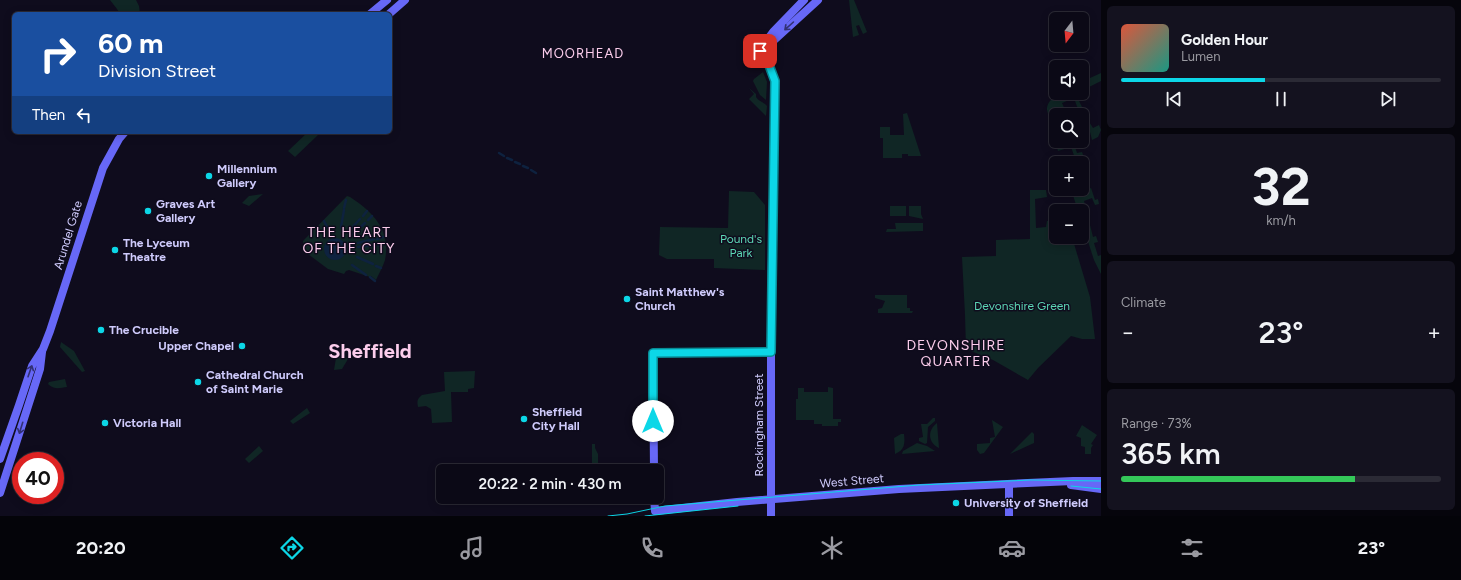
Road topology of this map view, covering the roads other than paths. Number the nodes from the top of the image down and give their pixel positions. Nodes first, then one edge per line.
1 (386, 0) edge
2 (405, 0) edge
3 (804, 0) edge
4 (818, 0) edge
5 (372, 12) edge
6 (391, 12) edge
7 (760, 51) junction
8 (124, 134) edge
9 (43, 349) junction
10 (771, 352) junction
11 (32, 391) junction
12 (22, 395) junction
13 (0, 459) edge
14 (654, 464) edge
15 (1101, 481) edge
16 (1053, 482) junction
17 (1010, 484) junction
18 (1101, 489) edge
19 (0, 493) edge
20 (770, 500) junction
21 (654, 504) edge
22 (771, 516) edge
23 (1009, 516) edge

1 - 5 street
2 - 6 street
3 - 7 street
4 -> 7 street
7 - 10 street, Rockingham Street
8 - 9 street, Arundel Gate
9 - 11 street, Arundel Gate
12 -> 9 street, Arundel Gate
10 - 14 street
10 - 20 street, Rockingham Street
11 - 12 street
11 -> 19 street, Arundel Gate
12 - 13 street, Arundel Gate
15 - 16 street, West Street
16 - 17 street, West Street
16 - 18 street, West Street
17 - 20 street, West Street
17 - 23 street
20 - 21 street, West Street
20 - 22 street, Rockingham Street

